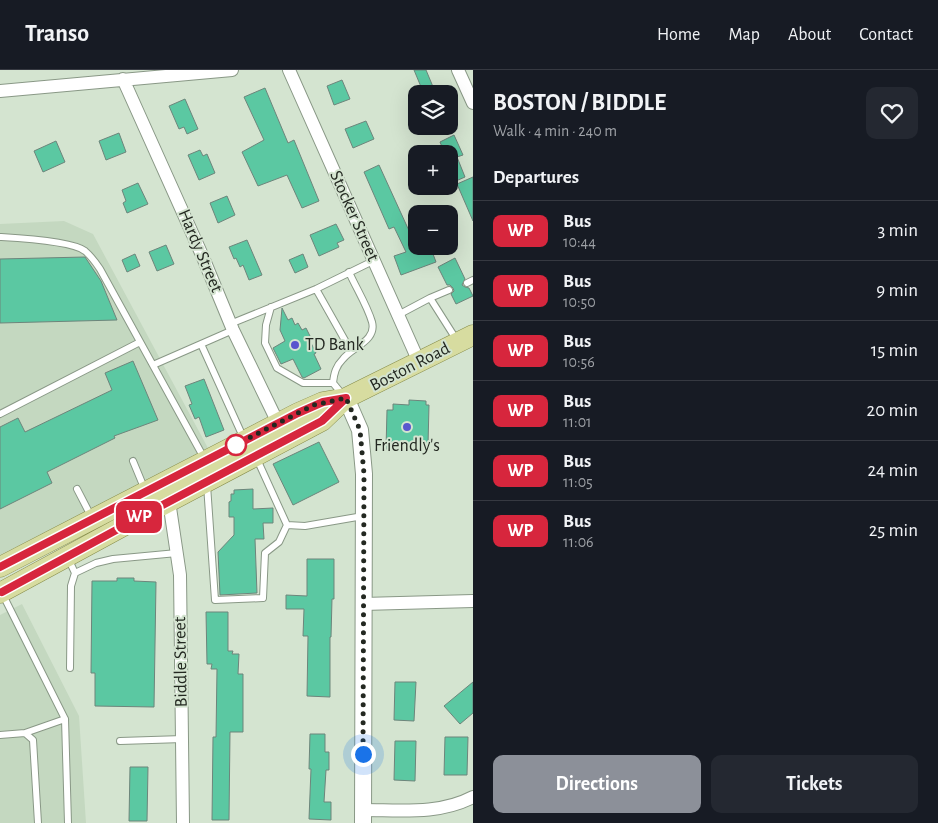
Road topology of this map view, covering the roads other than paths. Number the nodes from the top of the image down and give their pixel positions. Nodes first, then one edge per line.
1 (232, 70) edge
2 (289, 70) edge
3 (458, 70) edge
4 (122, 74) edge
5 (0, 91) edge
6 (473, 103) edge
7 (0, 238) edge
8 (373, 261) junction
9 (349, 272) junction
10 (316, 289) junction
11 (449, 290) dead end
12 (430, 298) junction
13 (270, 307) junction
14 (398, 316) junction
15 (232, 327) junction
16 (466, 339) edge
17 (140, 342) junction
18 (201, 344) junction
19 (351, 351) junction
20 (419, 362) junction
21 (153, 365) junction
22 (333, 383) junction
23 (346, 398) junction
24 (0, 414) edge
25 (278, 423) junction
26 (250, 448) junction
27 (133, 461) dead end
28 (205, 461) junction
29 (207, 482) junction
30 (77, 489) dead end
31 (146, 492) junction
32 (170, 501) junction
33 (364, 516) junction
34 (92, 519) junction
35 (287, 526) junction
36 (177, 554) junction
37 (71, 565) junction
38 (0, 567) edge
39 (1, 593) edge
40 (473, 601) edge
41 (363, 604) junction
42 (70, 668) dead end
43 (65, 719) junction
44 (25, 732) junction
45 (0, 735) edge
46 (183, 739) junction
47 (120, 741) dead end
48 (473, 797) edge
49 (363, 817) edge
50 (38, 823) edge
51 (68, 823) edge
52 (184, 823) edge

1 - 4 street
2 - 8 street, Stocker Street
3 - 6 street
4 - 5 street
4 - 15 street, Hardy Street
7 - 17 lane
8 - 9 lane
8 - 14 street, Stocker Street
9 - 10 lane
9 - 19 lane
10 - 13 lane
10 - 19 lane
11 - 12 lane
12 - 14 lane
12 - 16 lane
13 - 15 lane
13 - 22 lane
14 - 20 street, Stocker Street
15 - 18 lane
15 - 25 street, Hardy Street
16 - 20 main road, Boston Road
17 - 21 lane
17 - 24 lane
18 - 21 lane
18 - 26 lane
19 - 22 lane
20 - 23 main road, Boston Road
21 - 28 lane
22 - 23 lane
23 - 25 main road, Boston Road
23 - 26 main road, Boston Road
23 - 33 street
25 - 26 main road, Boston Road
26 - 28 main road, Boston Road
26 - 29 main road, Boston Road
26 - 35 lane
27 - 31 lane
28 - 31 main road, Boston Road
29 - 32 main road, Boston Road
29 - 35 lane
30 - 34 lane
31 - 34 main road, Boston Road
32 - 36 street, Biddle Street
32 - 37 main road, Boston Road
33 - 35 lane
33 - 41 street
34 - 38 main road, Boston Road
36 - 37 lane
36 - 46 street, Biddle Street
37 - 39 main road, Boston Road
37 - 42 lane
39 - 43 lane
40 - 41 street
41 - 49 street
43 - 44 lane
43 - 51 lane
44 - 45 lane
44 - 50 lane
46 - 47 lane
46 - 52 street, Biddle Street
48 - 49 street

